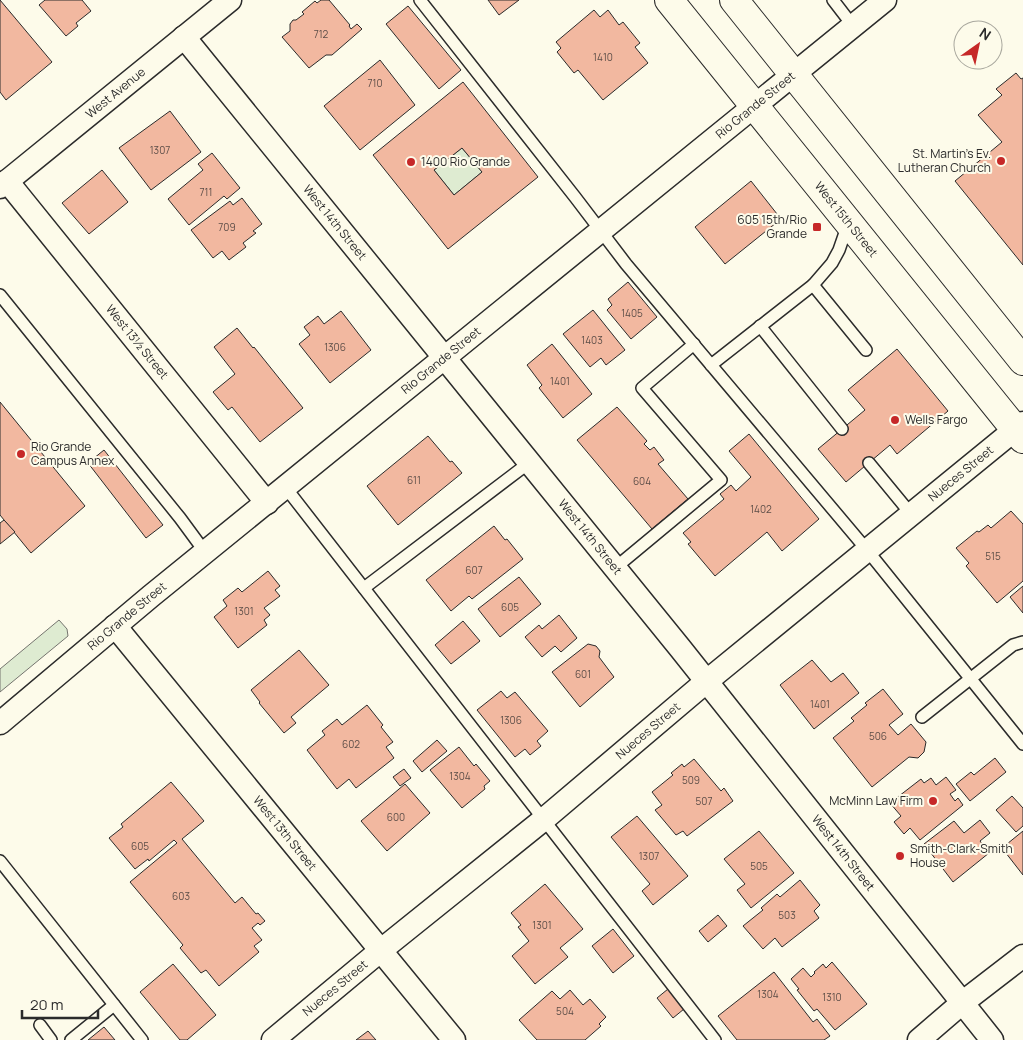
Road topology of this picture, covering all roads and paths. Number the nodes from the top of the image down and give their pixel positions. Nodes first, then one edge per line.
1 (230, 0) edge
2 (420, 0) edge
3 (669, 0) edge
4 (734, 0) edge
5 (833, 0) edge
6 (885, 0) edge
7 (853, 26) junction
8 (184, 38) junction
9 (793, 74) junction
10 (753, 106) junction
11 (4, 184) edge
12 (848, 222) junction
13 (601, 231) junction
14 (814, 284) junction
15 (0, 295) edge
16 (760, 326) junction
17 (694, 344) junction
18 (866, 350) dead end
19 (445, 358) junction
20 (1023, 361) edge
21 (711, 365) junction
22 (842, 429) dead end
23 (1020, 430) edge
24 (530, 462) junction
25 (869, 463) dead end
26 (286, 488) junction
27 (267, 503) junction
28 (912, 514) junction
29 (867, 550) junction
30 (205, 552) junction
31 (615, 568) junction
32 (364, 588) junction
33 (115, 626) junction
34 (1023, 642) edge
35 (971, 680) junction
36 (707, 681) junction
37 (922, 717) dead end
38 (0, 723) edge
39 (1023, 744) edge
40 (543, 820) junction
41 (0, 861) edge
42 (380, 951) junction
43 (1023, 956) edge
44 (962, 1003) junction
45 (114, 1005) junction
46 (40, 1025) dead end
47 (51, 1040) edge
48 (71, 1040) edge
49 (142, 1040) edge
50 (273, 1040) edge
51 (454, 1040) edge
52 (715, 1040) edge
53 (919, 1040) edge
54 (992, 1040) edge

1 - 8 street, West Avenue
2 - 13 lane
3 - 10 main road, West 15th Street
4 - 9 main road
5 - 7 lane
6 - 7 street, Rio Grande Street
7 - 9 street, Rio Grande Street
8 - 11 street, West Avenue
8 - 19 street, West 14th Street
9 - 10 street, Rio Grande Street
9 - 20 main road
10 - 12 main road, West 15th Street
10 - 13 street, Rio Grande Street
11 - 27 street, West 13½ Street
12 - 14 lane
12 - 23 main road, West 15th Street
13 - 17 lane
13 - 19 street, Rio Grande Street
14 - 16 lane
14 - 18 lane
15 - 30 lane
16 - 21 lane
16 - 22 lane
17 - 21 lane
17 - 31 lane
19 - 24 street, West 14th Street
19 - 26 street, Rio Grande Street
21 - 29 lane
23 - 28 street, Nueces Street
24 - 31 street, West 14th Street
24 - 32 lane
25 - 28 lane
26 - 27 street, Rio Grande Street
26 - 32 lane
27 - 30 street, Rio Grande Street
28 - 29 street, Nueces Street
29 - 35 lane
29 - 36 street, Nueces Street
30 - 33 street, Rio Grande Street
31 - 36 street, West 14th Street
32 - 40 lane
33 - 38 street, Rio Grande Street
33 - 42 street, West 13th Street
34 - 35 lane
35 - 37 lane
35 - 39 lane
36 - 40 street, Nueces Street
36 - 44 street, West 14th Street
40 - 42 street, Nueces Street
40 - 52 lane
41 - 45 lane
42 - 50 street, Nueces Street
42 - 51 street, West 13th Street
43 - 44 street
44 - 53 street
44 - 54 street, West 14th Street
45 - 48 lane
45 - 49 lane
46 - 47 lane

